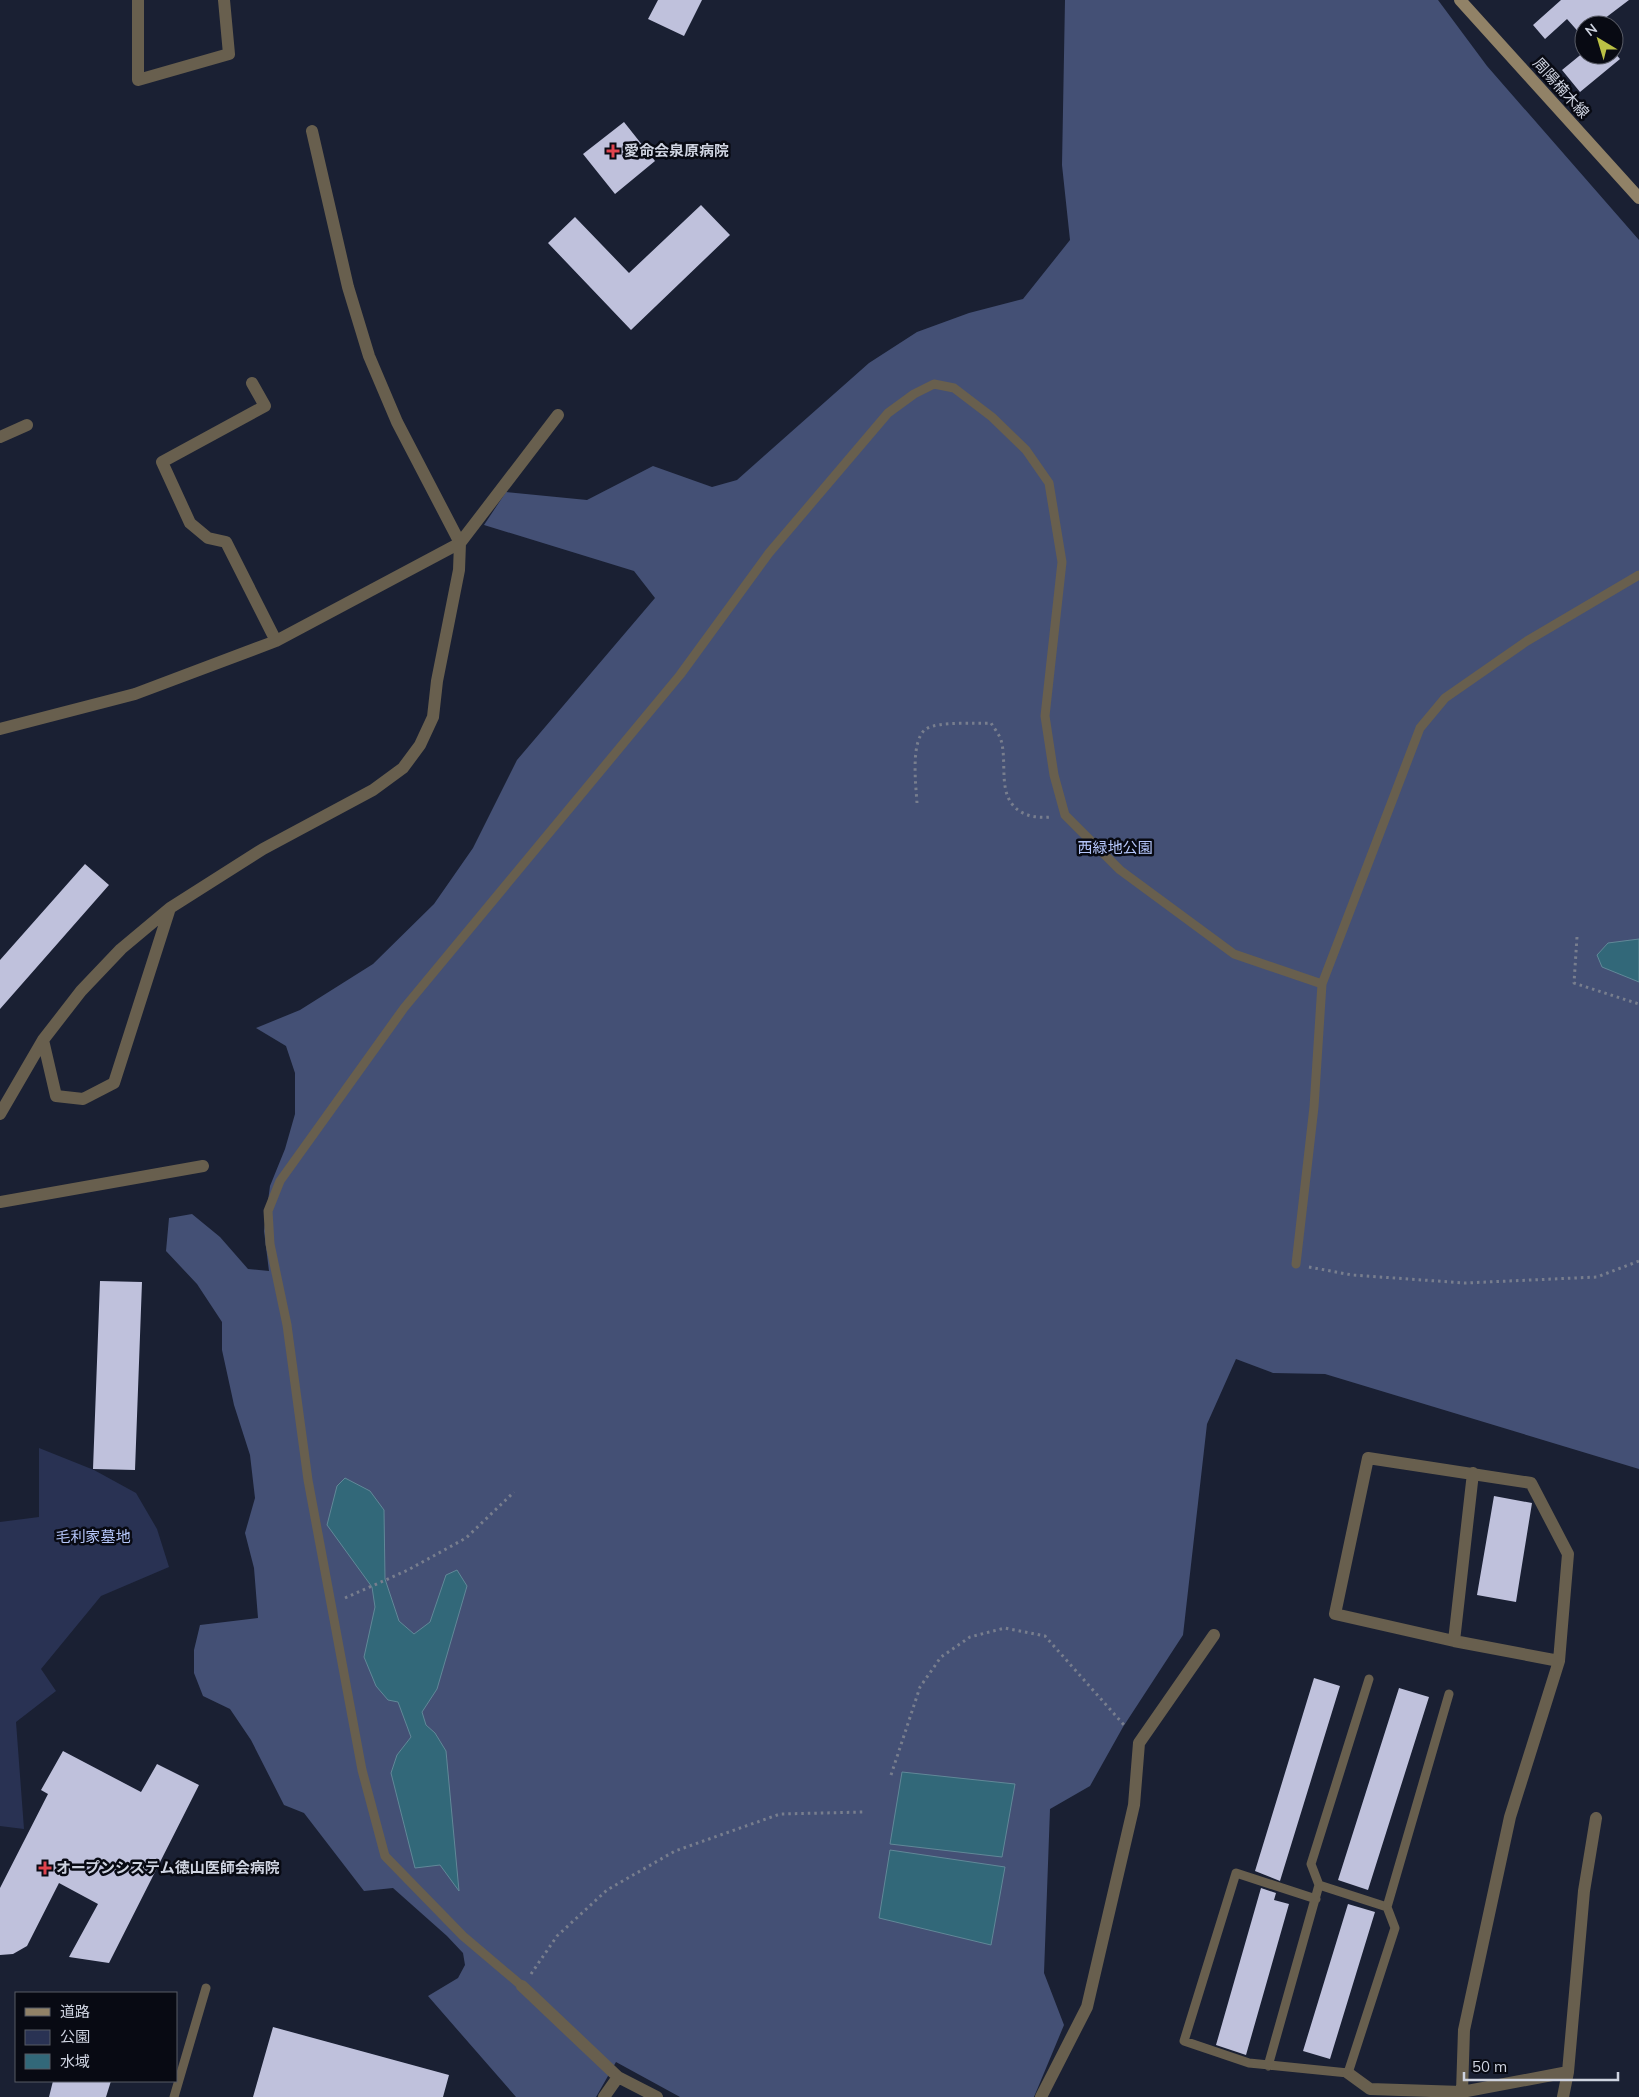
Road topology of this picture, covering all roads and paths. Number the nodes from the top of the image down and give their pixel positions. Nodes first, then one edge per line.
1 (138, 0) edge
2 (224, 0) edge
3 (1460, 0) edge
4 (312, 131) dead end
5 (1637, 191) edge
6 (252, 383) dead end
7 (558, 415) dead end
8 (27, 426) dead end
9 (0, 437) edge
10 (460, 543) junction
11 (1639, 575) edge
12 (276, 641) junction
13 (0, 728) edge
14 (917, 803) dead end
15 (1065, 815) junction
16 (170, 908) junction
17 (1577, 938) dead end
18 (1322, 984) junction
19 (1639, 1004) edge
20 (42, 1040) junction
21 (0, 1114) edge
22 (203, 1166) dead end
23 (0, 1202) edge
24 (1639, 1261) edge
25 (1296, 1264) joint
26 (1473, 1473) junction
27 (514, 1492) dead end
28 (332, 1604) junction
29 (1214, 1635) dead end
30 (1454, 1641) junction
31 (1559, 1660) junction
32 (1369, 1679) dead end
33 (1449, 1694) dead end
34 (1124, 1725) dead end
35 (891, 1775) dead end
36 (865, 1812) dead end
37 (1596, 1818) dead end
38 (1319, 1885) junction
39 (1316, 1899) junction
40 (1388, 1907) junction
41 (522, 1986) junction
42 (206, 1988) dead end
43 (1268, 2066) junction
44 (1568, 2072) junction
45 (1348, 2073) junction
46 (618, 2077) junction
47 (1462, 2092) junction
48 (174, 2097) edge
49 (604, 2097) edge
50 (657, 2097) edge
51 (1041, 2097) edge
52 (1563, 2097) edge

1 - 2 street
3 - 5 street, 周陽楠木線
4 - 10 street
6 - 12 street
7 - 10 street
8 - 9 street
10 - 12 street
10 - 16 street
11 - 18 lane
12 - 13 street
14 - 15 path
15 - 18 lane
15 - 28 lane
16 - 20 street
16 - 20 street
17 - 19 path
18 - 25 lane
20 - 21 street
22 - 23 street
24 - 25 path
26 - 30 street
26 - 30 street
26 - 31 street
27 - 28 path
28 - 41 lane
29 - 51 street
30 - 31 street
31 - 47 street
32 - 38 lane
33 - 40 lane
34 - 35 path
36 - 41 path
37 - 44 street
38 - 39 lane
38 - 40 lane
39 - 43 lane
39 - 43 lane
40 - 45 lane
41 - 46 street
42 - 48 lane
43 - 45 lane
44 - 47 street
44 - 52 street
45 - 47 street
46 - 49 street
46 - 50 street

